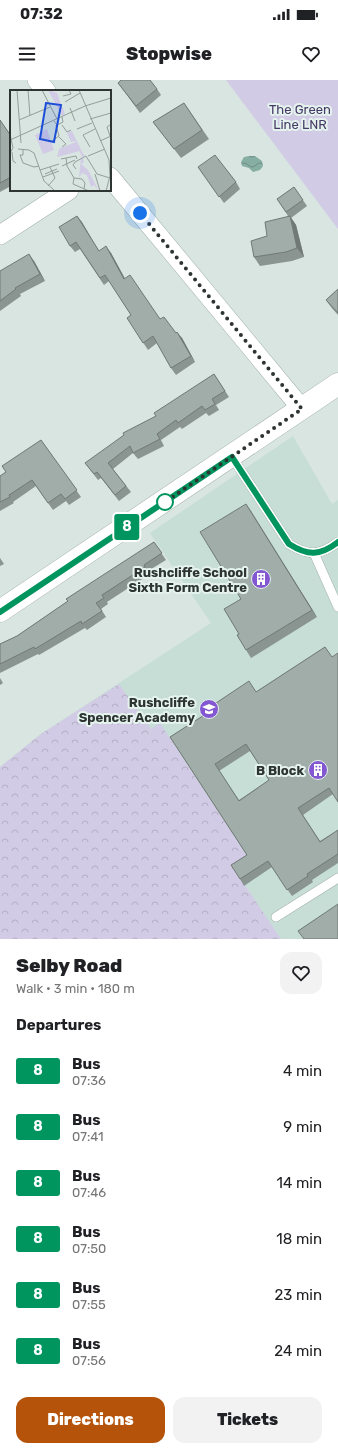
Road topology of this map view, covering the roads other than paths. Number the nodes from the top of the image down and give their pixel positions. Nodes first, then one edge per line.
1 (37, 80) edge
2 (45, 90) edge
3 (111, 178) edge
4 (67, 191) edge
5 (0, 235) edge
6 (338, 384) edge
7 (302, 409) junction
8 (232, 457) junction
9 (338, 542) edge
10 (314, 553) junction
11 (338, 607) edge
12 (0, 611) edge
13 (338, 878) edge
14 (276, 917) dead end

1 - 2 street
3 - 7 street
4 - 5 street
6 - 7 street
7 - 8 street
8 - 10 lane
8 - 12 street
9 - 10 lane
10 - 11 lane
13 - 14 lane

